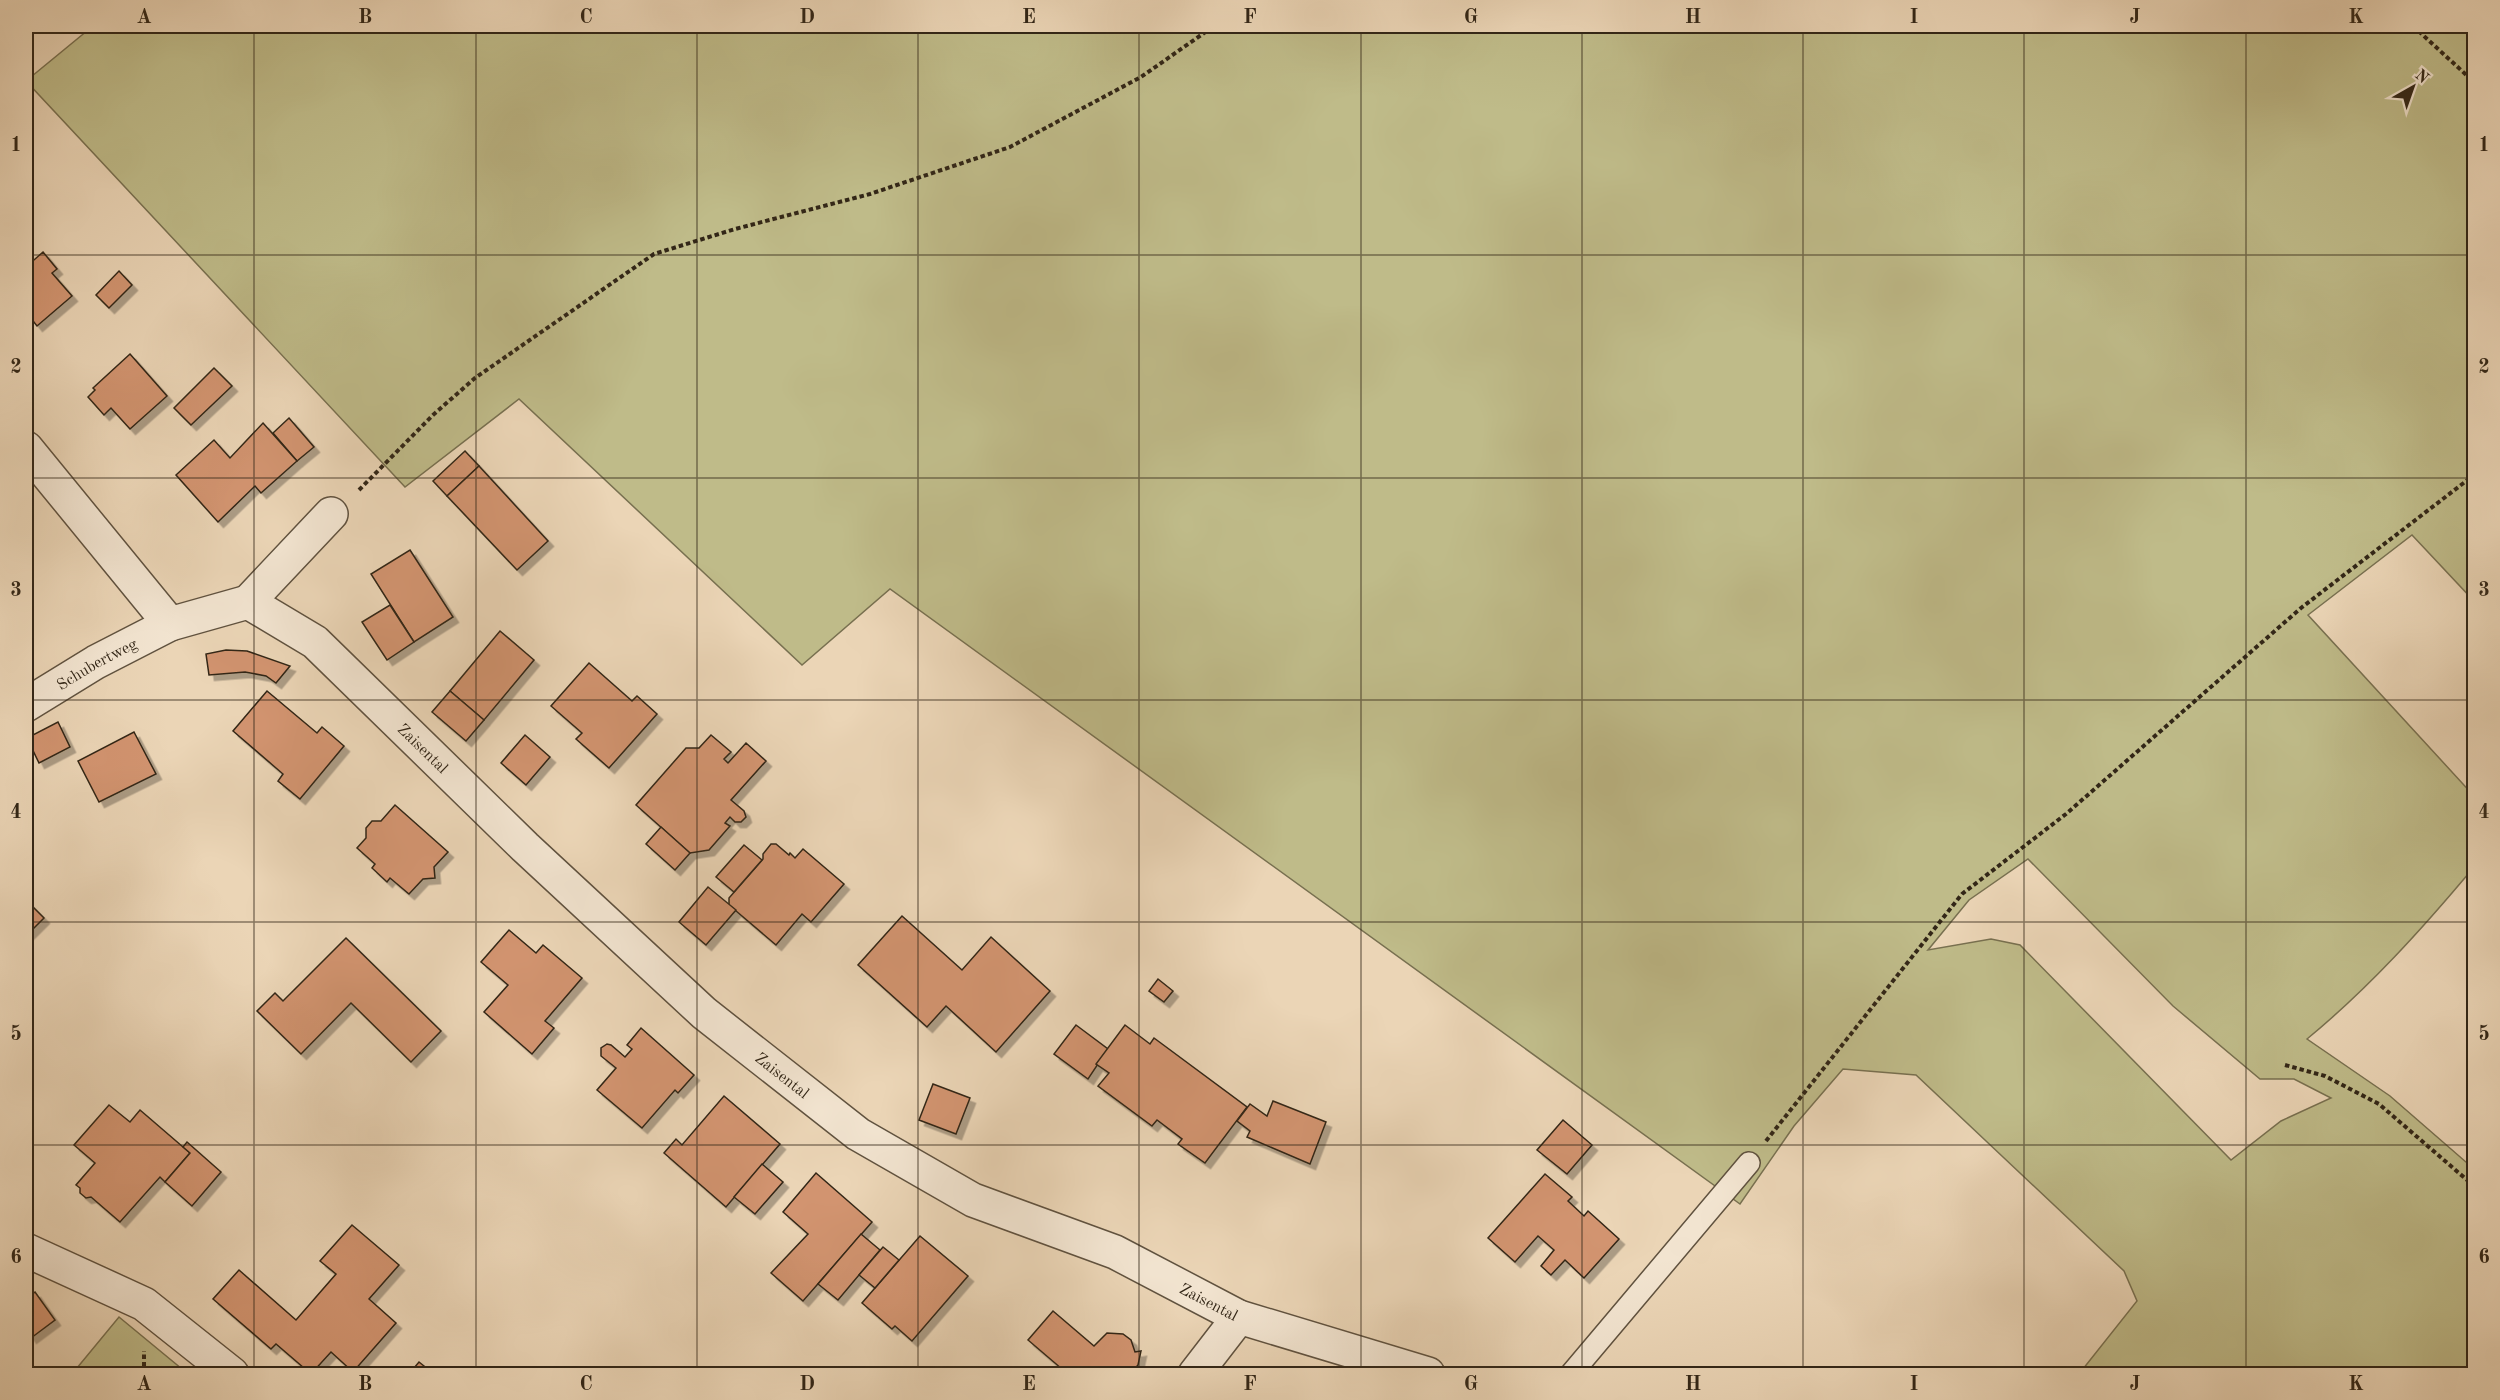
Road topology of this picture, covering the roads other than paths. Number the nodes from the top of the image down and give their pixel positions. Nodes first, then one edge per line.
1 (26, 448) edge
2 (331, 514) road end
3 (248, 602) junction
4 (170, 624) junction
5 (26, 705) edge
6 (1749, 1163) road end
7 (26, 1250) edge
8 (1239, 1317) junction
9 (232, 1374) edge
10 (1195, 1374) edge
11 (1428, 1374) edge
12 (1570, 1374) edge

1 - 4 street
2 - 3 street
3 - 4 street
3 - 8 street, Zaisental
4 - 5 street, Schubertweg
6 - 12 lane
7 - 9 street
8 - 10 street
8 - 11 street, Zaisental

